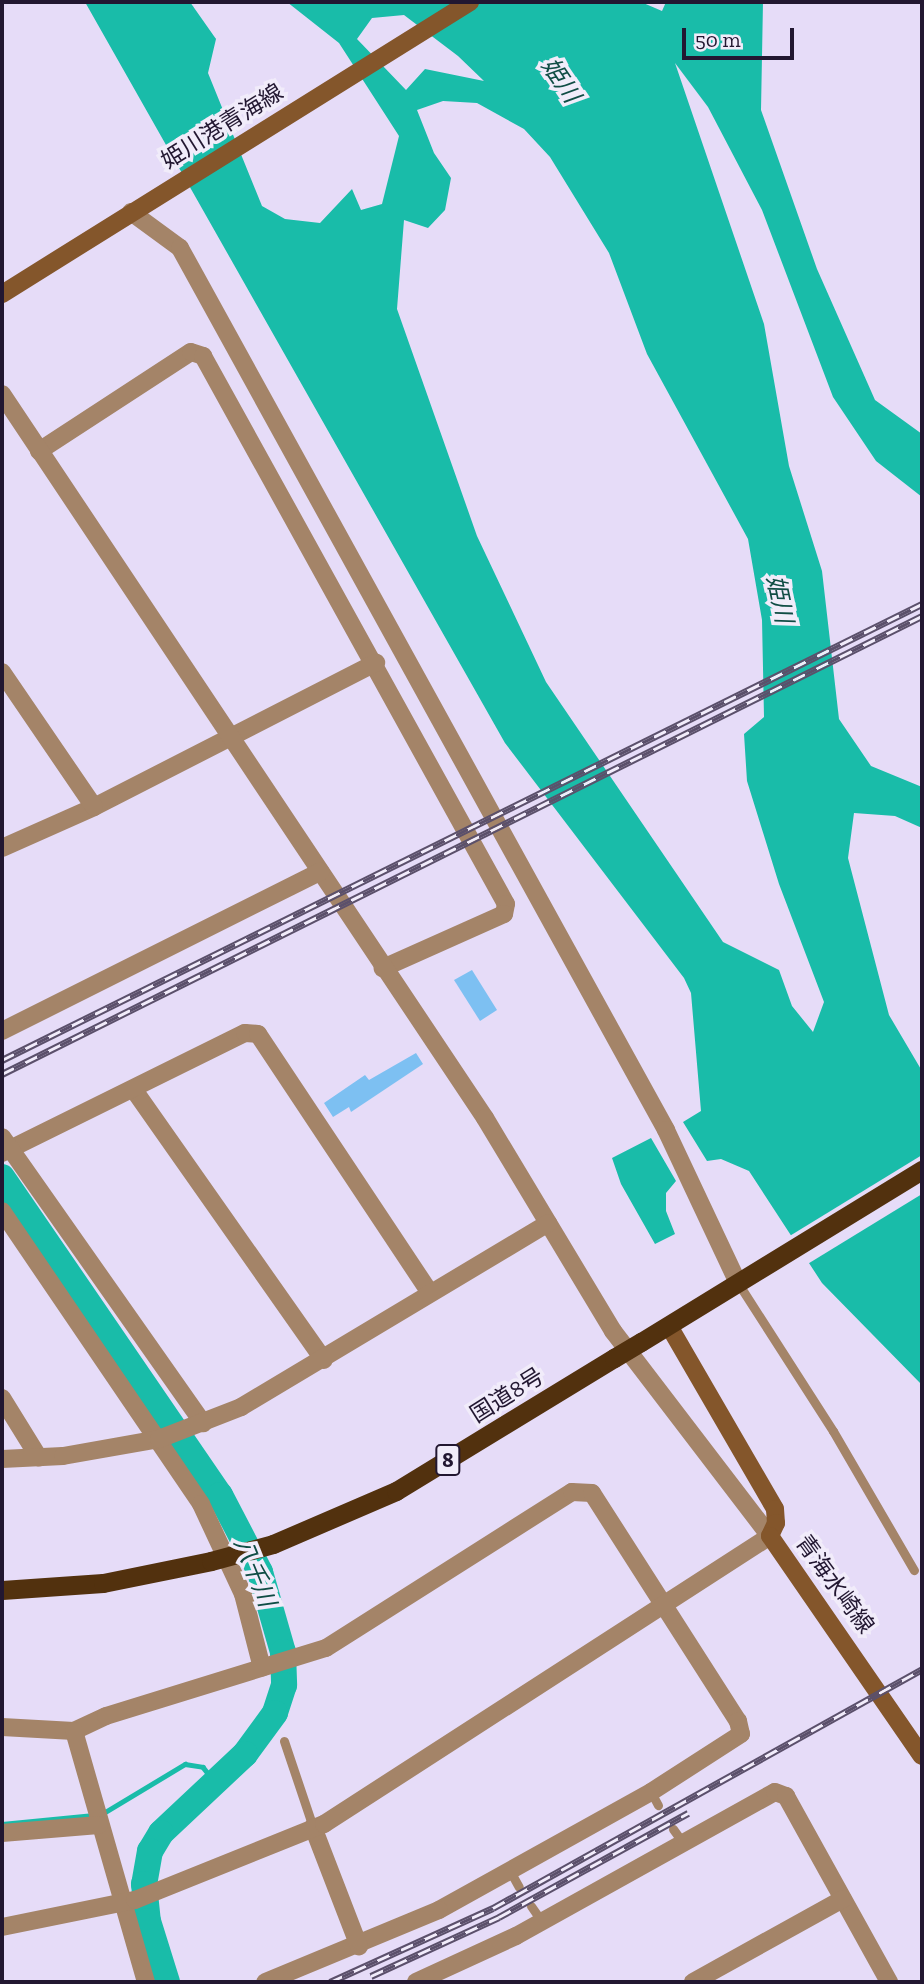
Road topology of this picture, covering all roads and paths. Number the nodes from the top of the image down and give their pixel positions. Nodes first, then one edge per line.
1 (470, 2) edge
2 (131, 212) junction
3 (2, 295) edge
4 (2, 394) edge
5 (39, 451) junction
6 (376, 663) junction
7 (2, 672) edge
8 (230, 735) junction
9 (94, 807) junction
10 (2, 848) edge
11 (320, 872) junction
12 (383, 968) junction
13 (2, 1031) edge
14 (134, 1090) junction
15 (4, 1146) edge
16 (922, 1170) edge
17 (2, 1211) edge
18 (548, 1223) junction
19 (746, 1278) junction
20 (430, 1293) junction
21 (669, 1326) junction
22 (324, 1360) junction
23 (2, 1398) edge
24 (203, 1423) junction
25 (159, 1439) junction
26 (39, 1458) junction
27 (2, 1459) edge
28 (770, 1536) junction
29 (914, 1570) dead end
30 (2, 1590) edge
31 (663, 1602) junction
32 (262, 1668) junction
33 (2, 1727) edge
34 (74, 1731) junction
35 (284, 1741) dead end
36 (922, 1756) edge
37 (99, 1825) junction
38 (313, 1827) junction
39 (2, 1833) edge
40 (843, 1899) junction
41 (128, 1902) junction
42 (531, 1906) dead end
43 (542, 1922) junction
44 (2, 1927) edge
45 (359, 1946) junction
46 (145, 1982) edge
47 (265, 1982) edge
48 (416, 1982) edge
49 (693, 1982) edge
50 (889, 1982) edge

1 - 2 main road, 姫川港青海線
2 - 3 main road, 姫川港青海線
2 - 19 street
4 - 5 street
5 - 6 street
5 - 8 street
6 - 8 street
6 - 12 street
7 - 9 street
8 - 9 street
8 - 11 street
9 - 10 street
11 - 12 street
11 - 13 street
12 - 18 street
14 - 15 street
14 - 20 street
14 - 22 street
15 - 24 street
16 - 19 highway, 国道8号 / 8
17 - 25 street
18 - 20 street
18 - 28 street
19 - 21 highway, 国道8号 / 8
19 - 29 lane
20 - 22 street
21 - 28 main road, 青海水崎線
21 - 30 highway, 国道8号 / 8, bridge
22 - 24 street
23 - 26 street
24 - 25 street
25 - 26 street
25 - 32 street
26 - 27 street
28 - 31 street
28 - 36 main road, 青海水崎線
31 - 32 street
31 - 38 street
31 - 45 street
32 - 34 street
33 - 34 street
34 - 37 street
35 - 38 lane
37 - 39 street
37 - 41 street
38 - 41 street
38 - 45 street
40 - 43 street
40 - 49 street
40 - 50 street
41 - 44 street
41 - 46 street
42 - 43 lane
43 - 48 street
45 - 47 street

